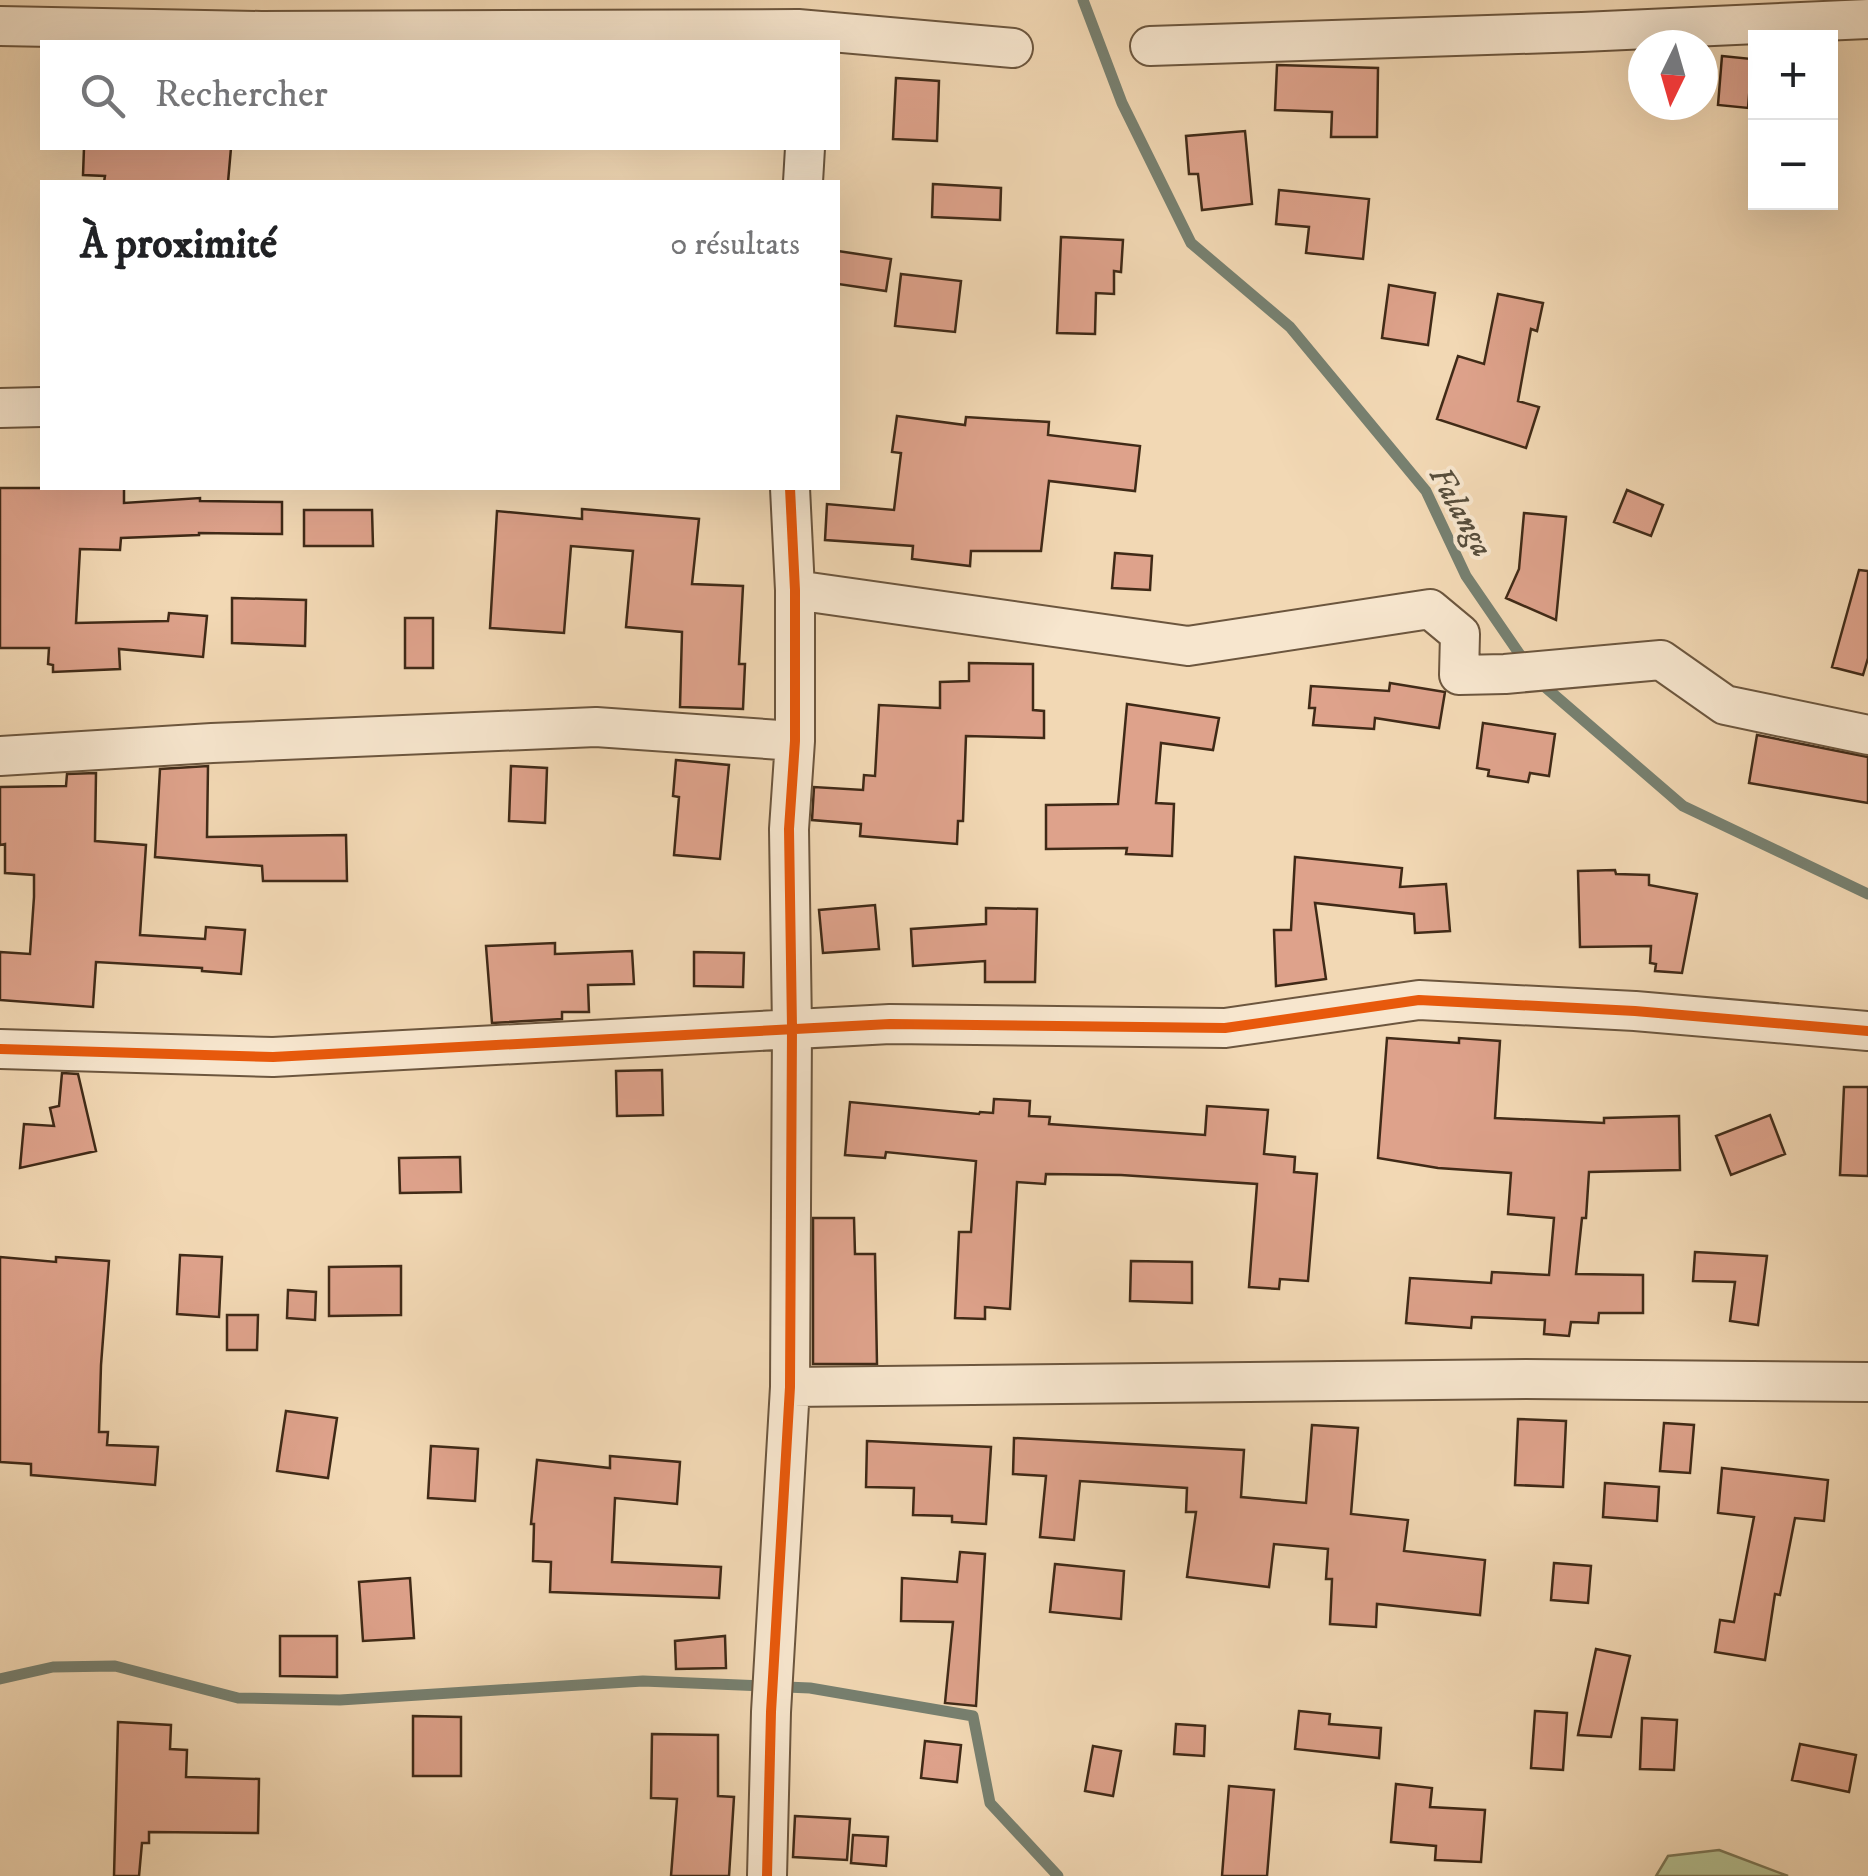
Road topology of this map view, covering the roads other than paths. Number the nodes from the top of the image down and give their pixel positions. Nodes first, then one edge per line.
1 (1868, 18) edge
2 (798, 24) edge
3 (0, 26) edge
4 (1150, 46) dead end
5 (1013, 48) dead end
6 (806, 150) edge
7 (803, 180) edge
8 (40, 407) edge
9 (0, 408) edge
10 (790, 490) edge
11 (795, 590) junction
12 (1868, 735) edge
13 (795, 740) junction
14 (0, 756) edge
15 (792, 1028) junction
16 (1868, 1031) edge
17 (0, 1049) edge
18 (1868, 1382) edge
19 (790, 1387) junction
20 (767, 1876) edge

1 - 4 street
2 - 3 street
2 - 5 street
6 - 7 street
8 - 9 street
10 - 11 street
11 - 12 street
11 - 13 street
13 - 14 street
13 - 15 street
15 - 16 street
15 - 17 street
15 - 19 street
18 - 19 street
19 - 20 street

